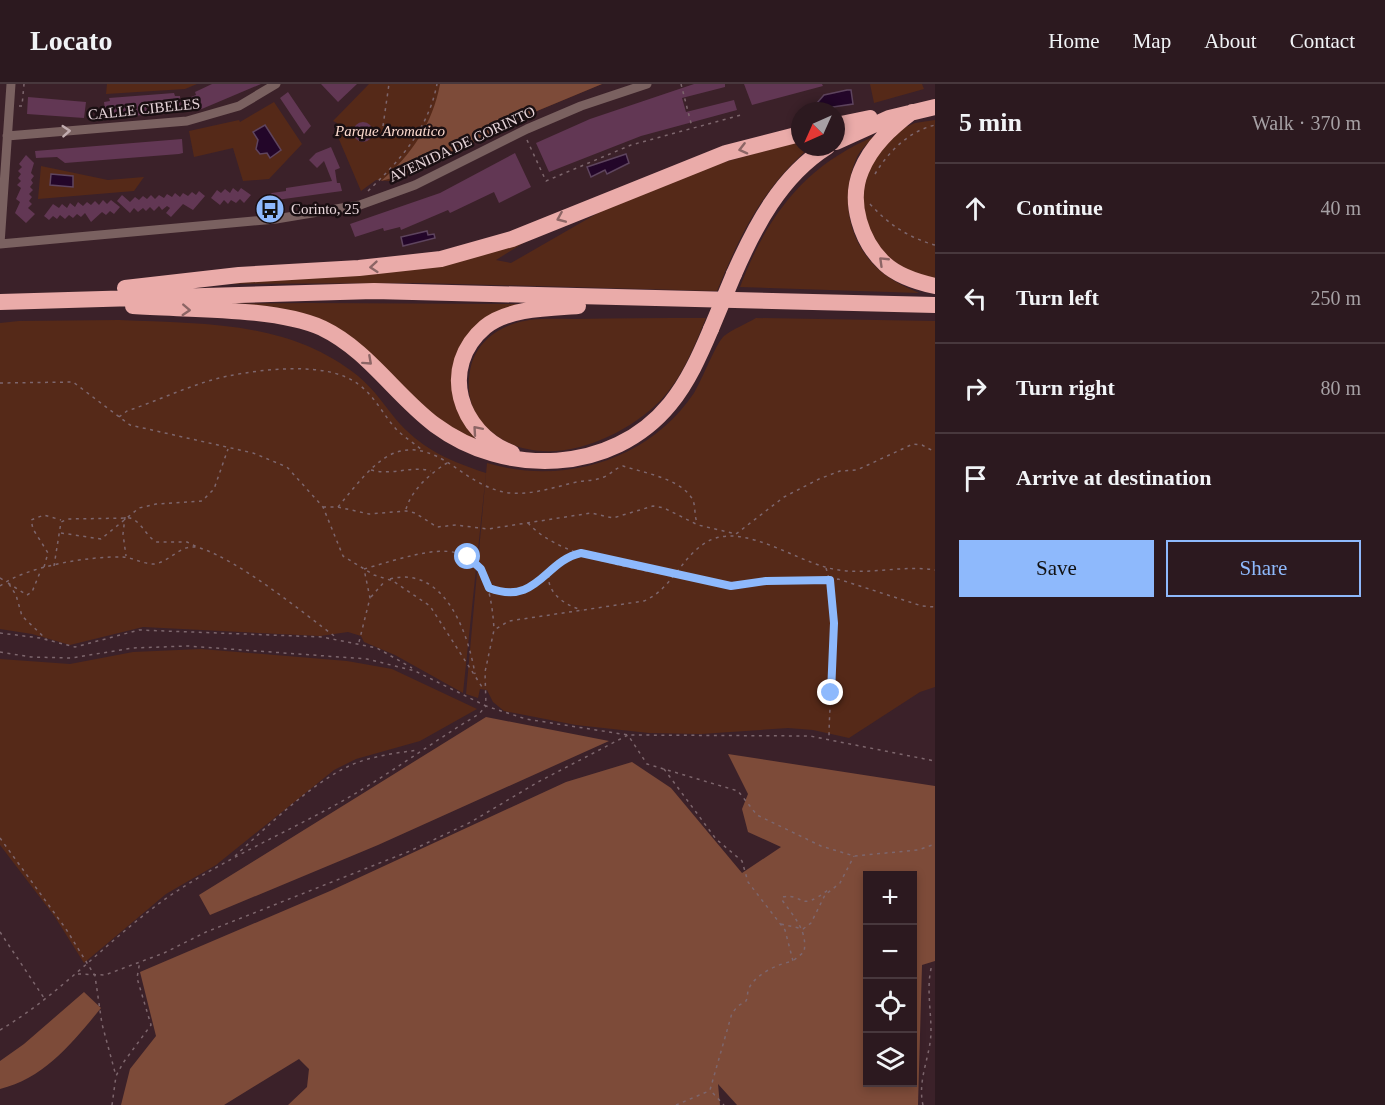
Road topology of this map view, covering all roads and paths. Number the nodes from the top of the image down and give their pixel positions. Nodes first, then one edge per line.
1 (11, 84) edge
2 (24, 84) edge
3 (276, 84) edge
4 (389, 84) edge
5 (437, 84) edge
6 (646, 84) edge
7 (681, 84) edge
8 (15, 106) dead end
9 (935, 107) edge
10 (912, 112) junction
11 (741, 115) dead end
12 (889, 118) junction
13 (845, 123) edge
14 (935, 125) edge
15 (383, 126) dead end
16 (693, 128) junction
17 (8, 136) junction
18 (791, 136) edge
19 (845, 138) edge
20 (526, 140) dead end
21 (816, 156) edge
22 (872, 178) dead end
23 (368, 191) dead end
24 (868, 198) dead end
25 (0, 244) edge
26 (935, 245) edge
27 (935, 286) edge
28 (68, 298) junction
29 (44, 300) junction
30 (698, 300) junction
31 (0, 302) edge
32 (935, 305) edge
33 (0, 309) edge
34 (0, 383) edge
35 (118, 418) junction
36 (228, 448) junction
37 (423, 450) junction
38 (935, 452) edge
39 (448, 462) junction
40 (548, 462) junction
41 (371, 470) junction
42 (432, 471) junction
43 (323, 507) junction
44 (338, 507) junction
45 (406, 511) junction
46 (125, 517) junction
47 (62, 520) junction
48 (528, 522) junction
49 (698, 525) junction
50 (60, 533) junction
51 (736, 534) junction
52 (198, 547) junction
53 (581, 553) junction
54 (126, 557) junction
55 (54, 566) junction
56 (43, 568) junction
57 (826, 568) junction
58 (364, 569) junction
59 (552, 570) junction
60 (935, 570) edge
61 (676, 574) junction
62 (0, 578) edge
63 (387, 579) junction
64 (830, 580) junction
65 (7, 582) junction
66 (0, 586) edge
67 (489, 588) junction
68 (370, 598) junction
69 (935, 607) edge
70 (583, 610) junction
71 (494, 630) junction
72 (0, 633) edge
73 (338, 639) junction
74 (47, 640) junction
75 (358, 644) junction
76 (0, 652) edge
77 (415, 671) junction
78 (476, 677) junction
79 (484, 692) junction
80 (486, 706) junction
81 (628, 735) junction
82 (830, 740) junction
83 (419, 750) junction
84 (935, 760) edge
85 (663, 768) junction
86 (0, 838) edge
87 (935, 844) edge
88 (854, 856) junction
89 (231, 859) junction
90 (828, 890) junction
91 (780, 924) junction
92 (803, 929) junction
93 (0, 932) edge
94 (140, 960) junction
95 (793, 961) junction
96 (88, 965) junction
97 (932, 965) dead end
98 (78, 974) junction
99 (95, 976) junction
100 (45, 999) junction
101 (0, 1030) edge
102 (116, 1076) junction
103 (710, 1090) junction
104 (112, 1105) edge
105 (676, 1105) edge
106 (724, 1105) edge
107 (923, 1105) edge

1 - 17 street
2 - 8 path
17 -> 3 street, CALLE CIBELES
4 - 15 path
5 - 23 path
6 - 25 street, AVENIDA DE CORINTO
7 - 16 path
9 - 10 highway
10 - 12 highway
27 -> 10 highway
11 - 16 path
12 - 13 highway
12 - 19 highway
14 - 22 path
16 - 20 path
17 - 25 street
18 -> 28 highway
21 - 40 highway, bridge
24 - 26 path
28 - 29 highway
28 - 30 highway
29 - 31 highway
29 - 33 highway
29 -> 40 highway
30 - 32 highway
40 -> 30 highway
34 - 35 path
35 - 36 path
35 - 37 path
36 - 43 path
36 - 46 path
37 - 39 path
37 - 41 path
38 - 51 path
39 - 42 path
39 - 49 path
41 - 42 path
41 - 44 path
42 - 45 path
43 - 44 path
43 - 58 path
44 - 45 path
45 - 48 path
46 - 47 path
46 - 50 path
46 - 52 path
46 - 54 path
47 - 50 path
47 - 56 path
48 - 49 path
48 - 53 path
49 - 51 path
50 - 55 path
51 - 57 path
51 - 61 path
52 - 54 path
52 - 73 path
53 - 59 path
53 - 61 path
54 - 55 path
55 - 56 path
56 - 65 path
56 - 65 path
57 - 60 path
57 - 64 path
58 - 63 path
58 - 67 path
58 - 68 path
59 - 67 path
59 - 70 path
61 - 64 path
61 - 70 path
62 - 65 path
63 - 68 path
63 - 78 path
63 - 78 path
64 - 69 path
64 - 82 path
65 - 66 path
65 - 74 path
67 - 71 path
68 - 75 path
70 - 71 path
71 - 79 path
72 - 74 path
73 - 74 path
73 - 75 path
75 - 77 path
76 - 77 path
77 - 80 path
78 - 79 path
79 - 80 path
80 - 81 path
80 - 83 path
81 - 82 path
81 - 85 path
81 - 94 path
82 - 84 path
83 - 89 path
83 - 89 path
85 - 88 path
85 - 91 path
86 - 96 path
87 - 88 path
88 - 90 path
89 - 96 path
90 - 92 path
90 - 92 path
91 - 92 path
91 - 95 path
92 - 95 path
93 - 100 path
94 - 99 path
94 - 102 path
95 - 103 path
96 - 98 path
96 - 99 path
97 - 107 path
98 - 99 path
98 - 100 path
99 - 102 path
100 - 101 path
102 - 104 path
103 - 105 path
103 - 106 path

